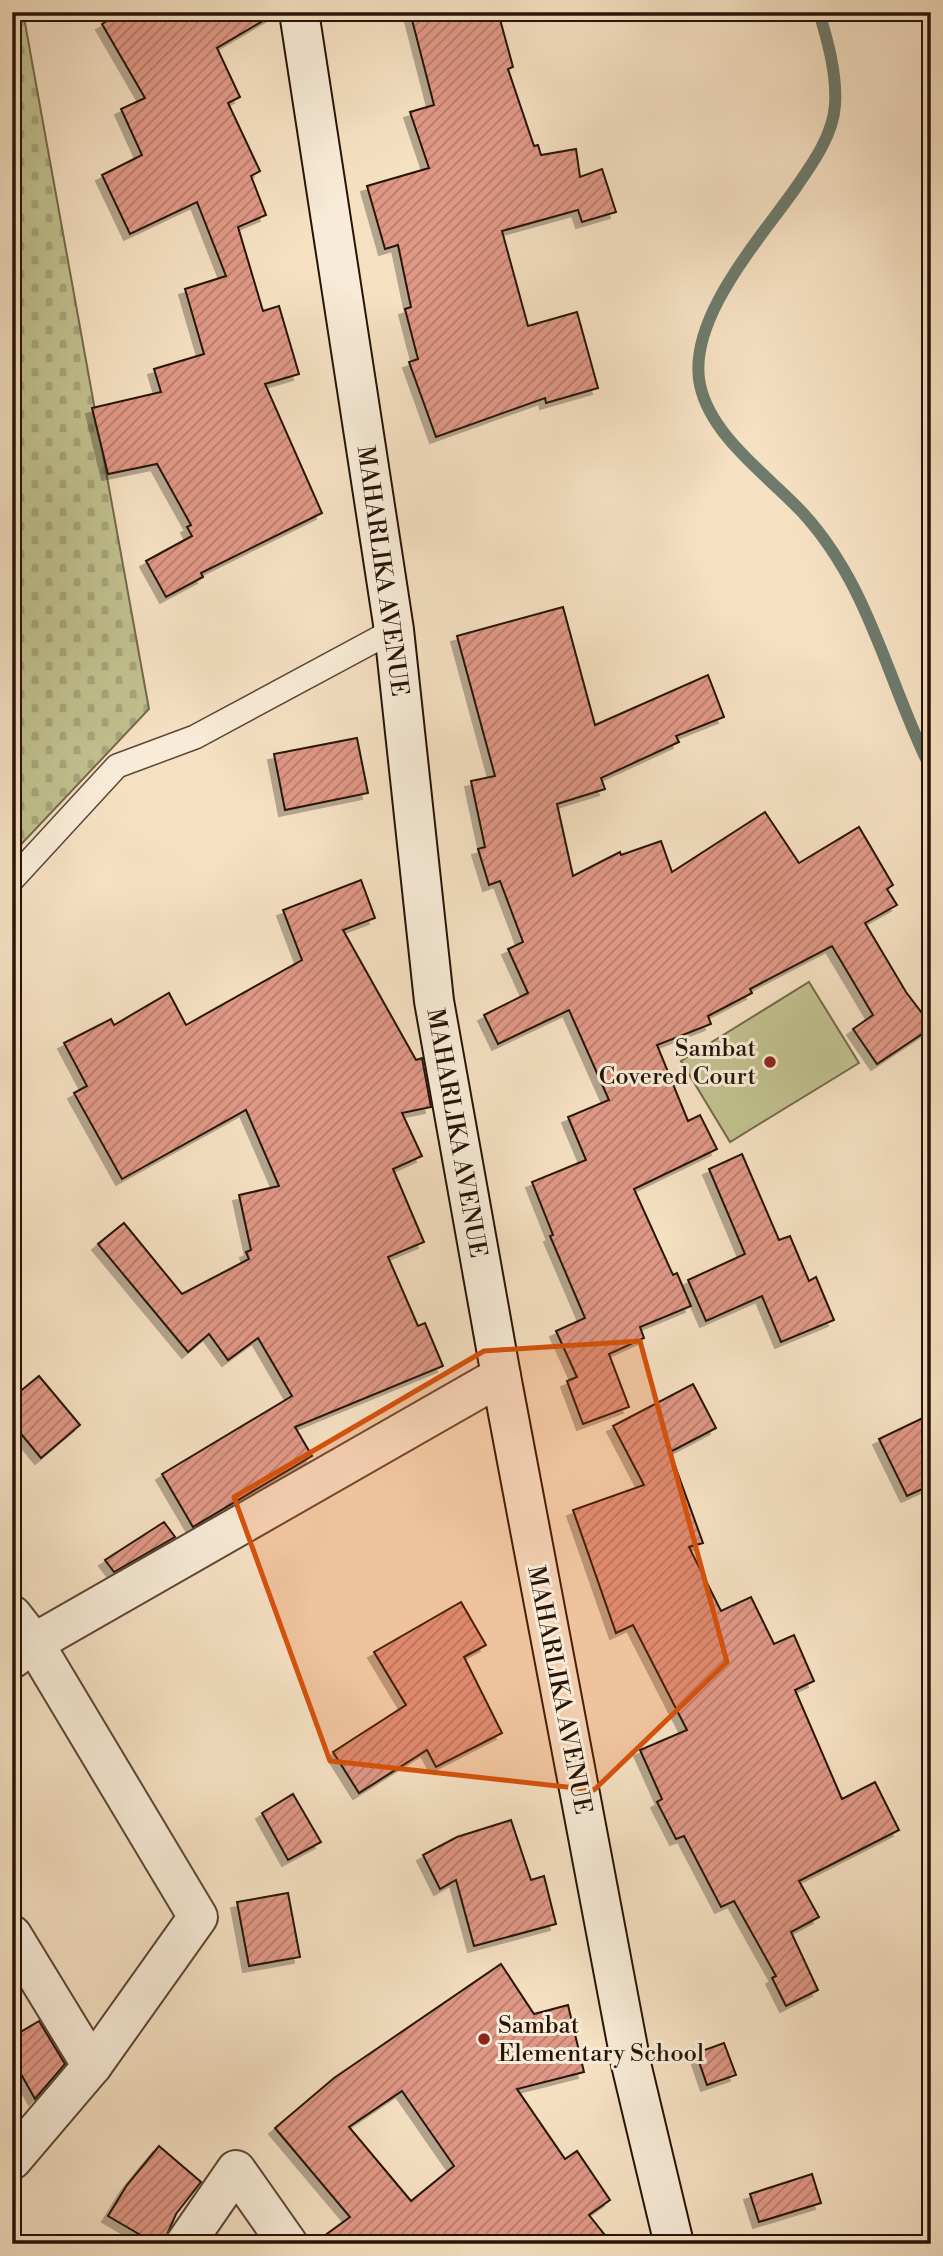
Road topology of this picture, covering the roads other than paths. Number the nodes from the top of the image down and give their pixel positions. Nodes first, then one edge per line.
1 (299, 12) edge
2 (394, 630) junction
3 (12, 880) edge
4 (501, 1376) junction
5 (19, 1639) edge
6 (12, 1935) edge
7 (92, 2066) junction
8 (12, 2160) edge
9 (185, 2244) edge
10 (288, 2244) edge
11 (674, 2244) edge

1 - 2 main road, MAHARLIKA AVENUE
2 - 3 lane
2 - 4 main road, MAHARLIKA AVENUE
4 - 5 main road
4 - 11 main road, MAHARLIKA AVENUE
5 - 7 main road
6 - 7 main road
7 - 8 main road
9 - 10 main road

